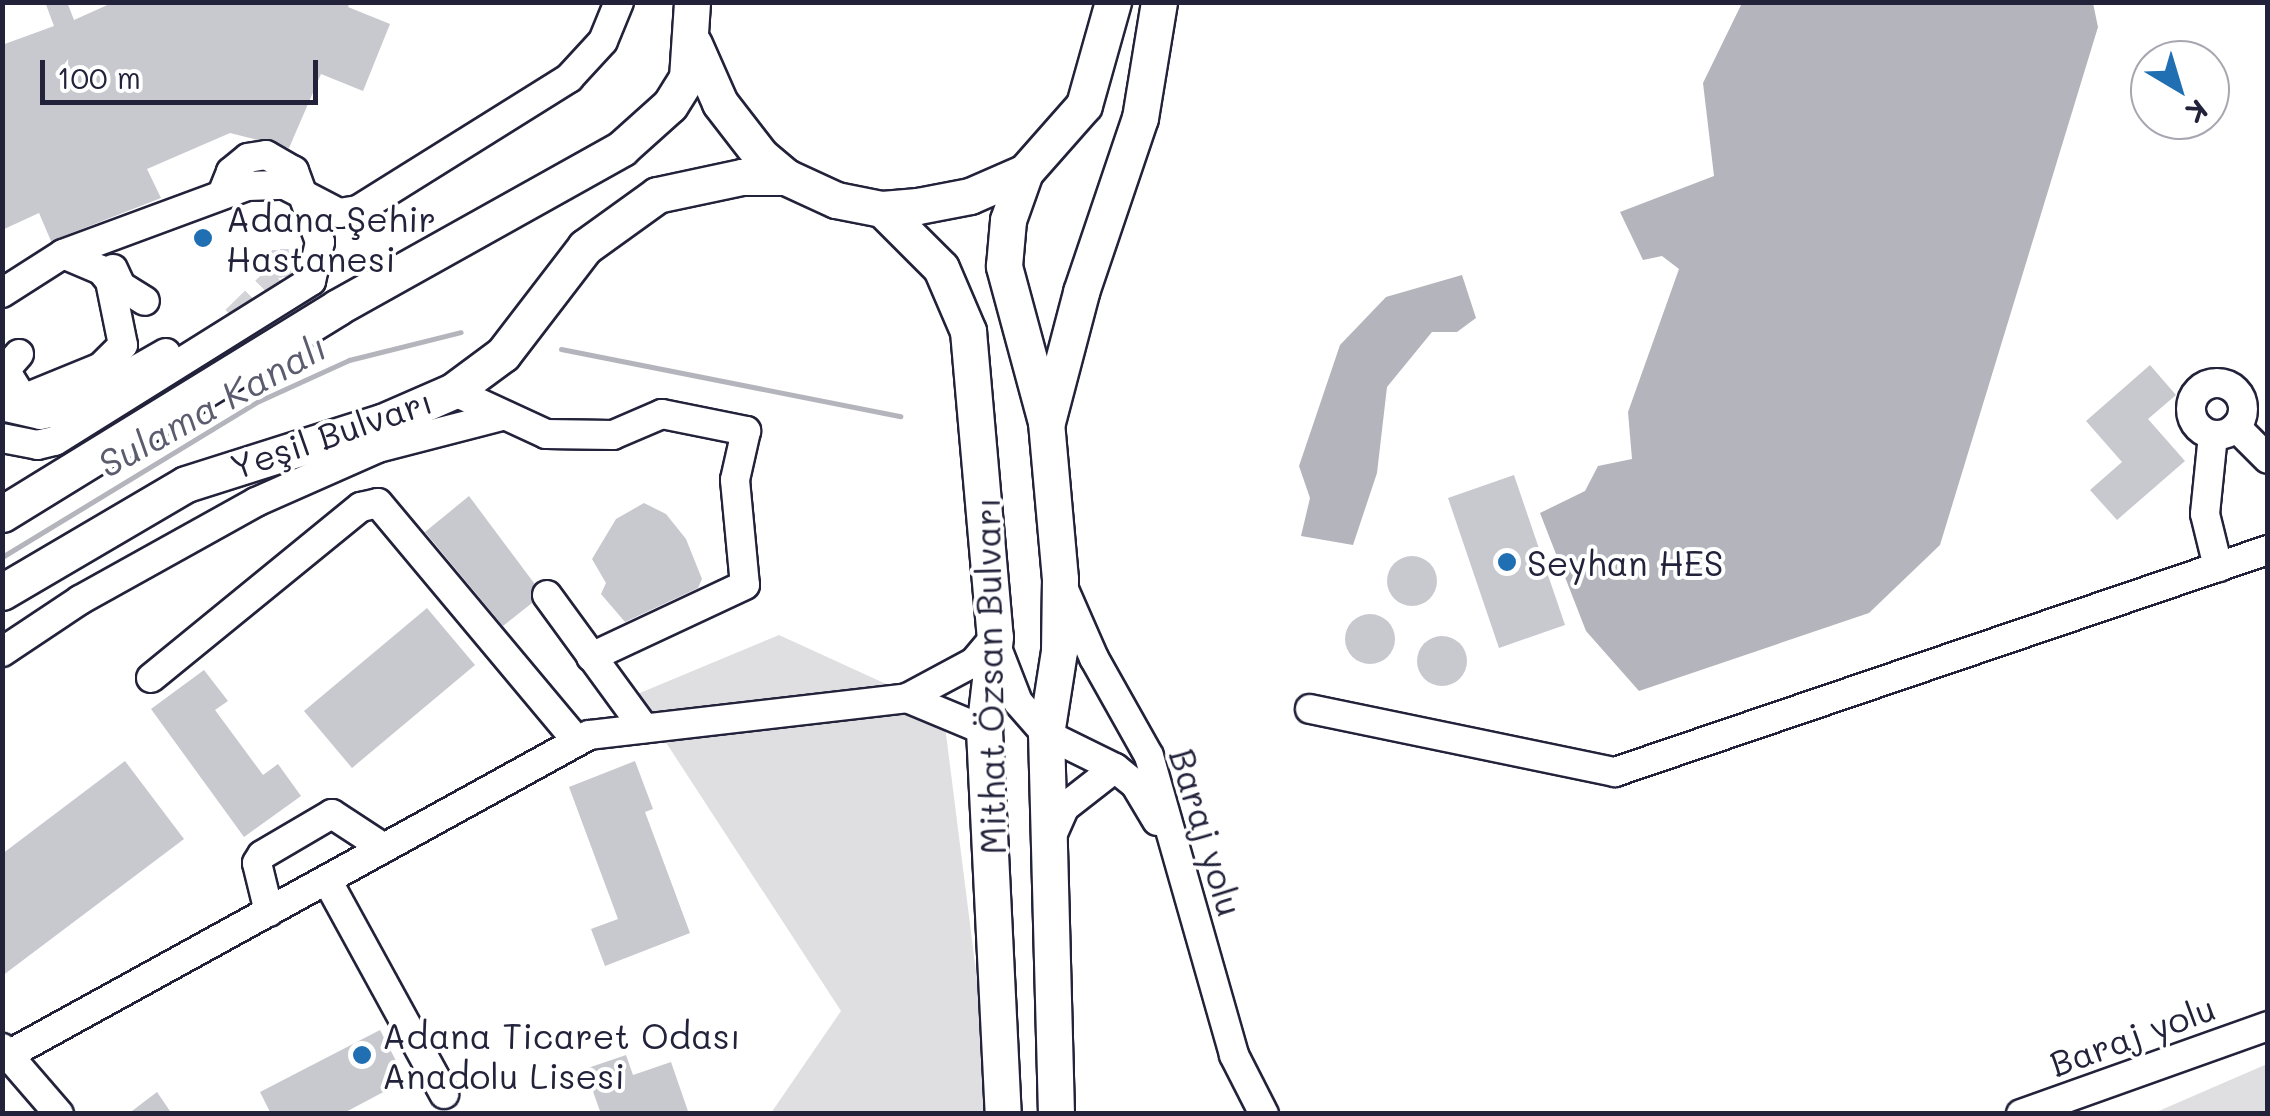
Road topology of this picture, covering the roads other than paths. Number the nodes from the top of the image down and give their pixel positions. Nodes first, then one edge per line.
1 (620, 2) edge
2 (692, 2) edge
3 (1114, 2) edge
4 (1159, 2) edge
5 (694, 44) junction
6 (1025, 172) junction
7 (786, 177) junction
8 (307, 200) junction
9 (882, 209) junction
10 (130, 228) junction
11 (62, 254) junction
12 (2, 293) edge
13 (144, 302) dead end
14 (235, 320) tunnel mouth
15 (20, 354) dead end
16 (453, 390) junction
17 (2, 406) edge
18 (502, 416) junction
19 (1046, 422) junction
20 (2, 438) edge
21 (2268, 459) edge
22 (2, 514) edge
23 (2268, 550) edge
24 (2218, 567) junction
25 (1060, 580) junction
26 (2, 592) edge
27 (547, 595) dead end
28 (995, 637) junction
29 (2, 652) edge
30 (591, 657) junction
31 (152, 678) dead end
32 (908, 698) junction
33 (1310, 708) dead end
34 (644, 728) junction
35 (984, 730) junction
36 (1046, 734) junction
37 (577, 742) junction
38 (1115, 768) junction
39 (1049, 841) junction
40 (384, 848) junction
41 (1176, 852) junction
42 (327, 880) junction
43 (268, 912) junction
44 (2268, 1026) edge
45 (5, 1052) edge
46 (1234, 1055) junction
47 (444, 1094) dead end
48 (59, 1114) edge
49 (1003, 1114) edge
50 (1056, 1114) edge
51 (1246, 1114) edge
52 (1264, 1114) edge
53 (2021, 1114) edge

1 - 8 street
2 - 5 main road
3 - 6 main road
4 - 19 main road
5 - 7 main road
5 - 22 main road
6 - 9 main road
6 - 19 main road
7 - 9 main road
7 - 16 main road, Yeşil Bulvarı
8 - 10 street
8 - 20 street
9 - 28 main road, Mithat Özsan Bulvarı
10 - 11 street
10 - 13 street
11 - 12 street
11 - 15 street
14 - 17 street
16 - 18 street
16 - 26 main road, Yeşil Bulvarı
18 - 29 street
18 - 30 street
19 - 25 main road, Mithat Özsan Bulvarı
21 - 24 street
23 - 24 street
24 - 33 street
25 - 36 main road, Mithat Özsan Bulvarı
25 - 41 street, Baraj yolu
27 - 30 street
28 - 32 street
28 - 35 main road, Mithat Özsan Bulvarı
28 - 36 street
30 - 34 street
31 - 37 street
32 - 34 street
32 - 35 street
34 - 37 street
35 - 49 main road, Mithat Özsan Bulvarı
36 - 38 street
36 - 39 main road, Mithat Özsan Bulvarı
37 - 40 street
38 - 39 street
38 - 41 street
39 - 50 main road, Mithat Özsan Bulvarı
40 - 42 street
40 - 43 street
41 - 46 street, Baraj yolu
42 - 43 street
42 - 47 street
43 - 45 street
44 - 53 street, Baraj yolu
45 - 48 street
46 - 51 street
46 - 52 street, Baraj yolu

